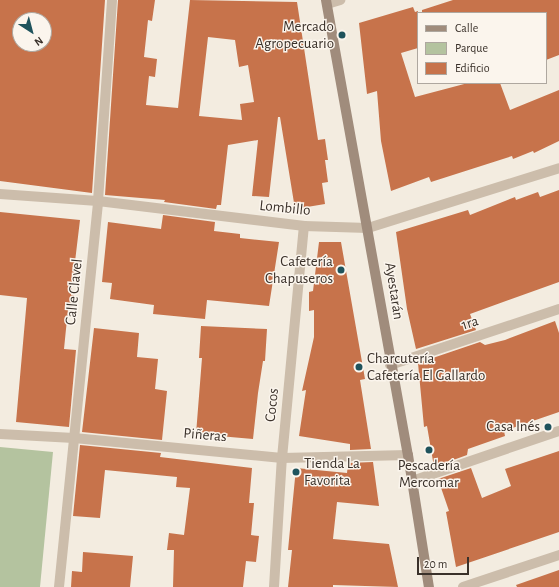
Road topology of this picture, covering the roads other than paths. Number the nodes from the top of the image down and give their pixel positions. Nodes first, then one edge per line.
1 (112, 0) edge
2 (340, 0) edge
3 (326, 2) edge
4 (559, 168) edge
5 (0, 194) edge
6 (98, 201) junction
7 (304, 226) junction
8 (368, 228) junction
9 (559, 309) edge
10 (390, 365) junction
11 (559, 431) edge
12 (0, 434) edge
13 (74, 438) junction
14 (408, 455) junction
15 (282, 458) junction
16 (412, 481) junction
17 (559, 555) edge
18 (59, 587) edge
19 (274, 587) edge
20 (429, 587) edge
21 (463, 587) edge

1 - 6 street, Calle Clavel
2 - 3 street
3 - 8 main road, Ayestarán
4 - 8 street, Lombillo
5 - 6 street, Lombillo
6 - 7 street, Lombillo
6 - 13 street, Calle Clavel
7 - 8 street, Lombillo
7 - 15 street, Cocos
8 - 10 main road, Ayestarán
9 - 10 street, 1ra
10 - 14 main road, Ayestarán
11 - 16 street
12 - 13 street, Piñeras
13 - 15 street, Piñeras
13 - 18 street, Calle Clavel
14 - 15 street, Piñeras
14 - 16 main road, Ayestarán
15 - 19 street, Cocos
16 - 20 main road, Ayestarán
17 - 21 street

